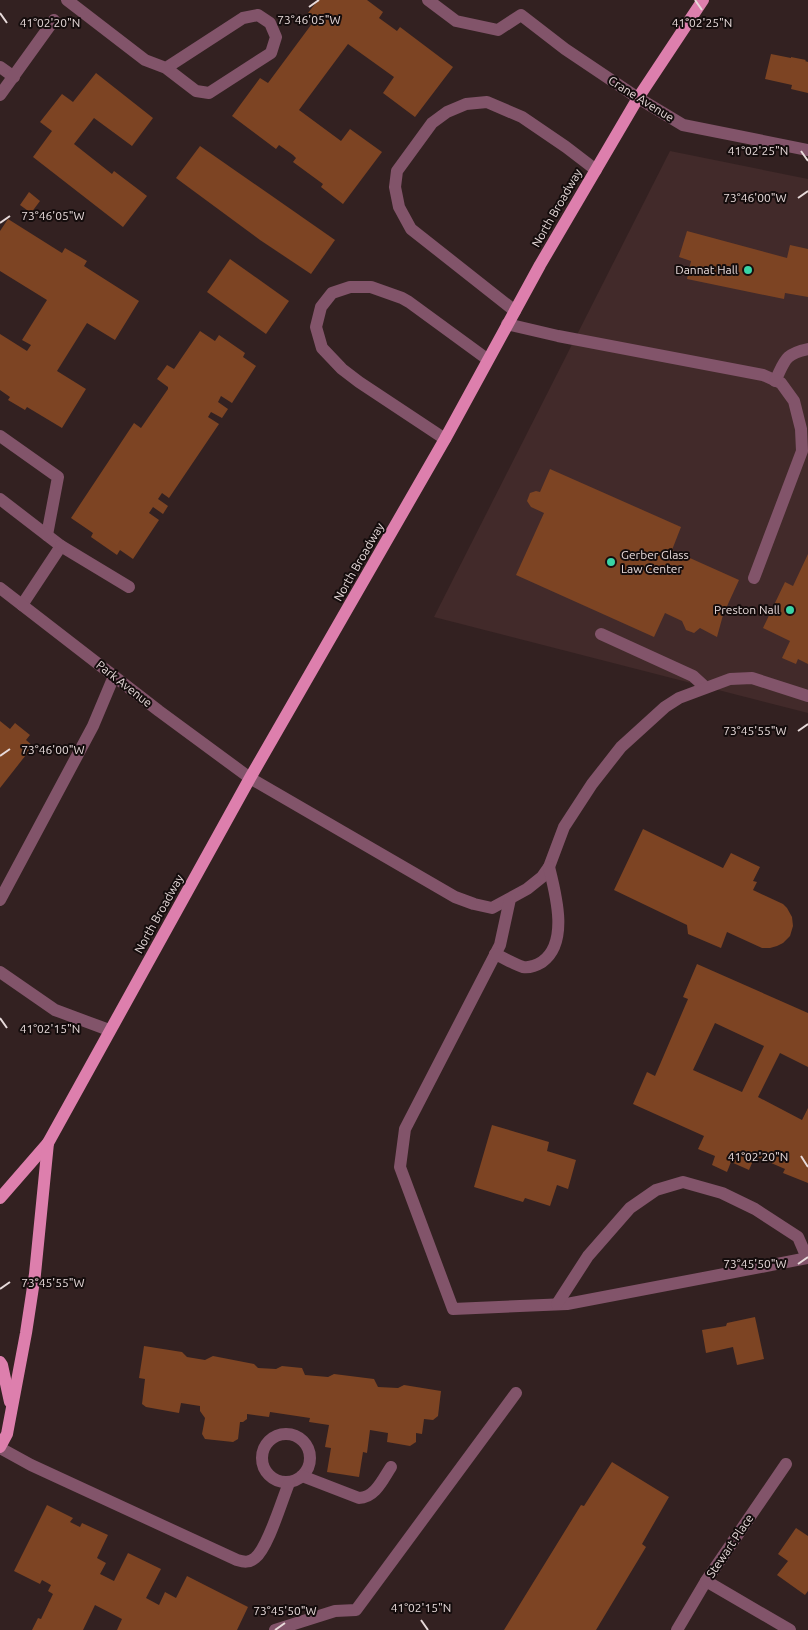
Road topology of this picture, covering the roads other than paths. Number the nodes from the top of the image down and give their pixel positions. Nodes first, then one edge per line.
1 (67, 0) edge
2 (428, 0) edge
3 (703, 0) edge
4 (54, 20) dead end
5 (0, 67) edge
6 (166, 68) junction
7 (14, 77) junction
8 (0, 95) edge
9 (638, 98) junction
10 (808, 150) edge
11 (596, 170) junction
12 (515, 310) junction
13 (507, 324) junction
14 (808, 349) edge
15 (487, 359) junction
16 (775, 381) junction
17 (0, 436) edge
18 (445, 439) junction
19 (0, 499) edge
20 (47, 536) junction
21 (61, 546) junction
22 (754, 578) dead end
23 (129, 587) dead end
24 (0, 588) edge
25 (22, 605) junction
26 (602, 634) dead end
27 (114, 676) junction
28 (705, 687) junction
29 (808, 696) edge
30 (250, 778) junction
31 (549, 868) junction
32 (510, 899) junction
33 (0, 900) edge
34 (495, 954) junction
35 (0, 972) edge
36 (109, 1030) junction
37 (48, 1143) junction
38 (0, 1198) edge
39 (807, 1258) edge
40 (557, 1304) junction
41 (0, 1362) edge
42 (516, 1393) dead end
43 (7, 1434) junction
44 (0, 1448) edge
45 (786, 1464) dead end
46 (391, 1467) dead end
47 (302, 1476) junction
48 (289, 1483) junction
49 (706, 1581) junction
50 (275, 1630) edge
51 (677, 1630) edge
52 (790, 1630) edge

1 - 6 street
2 - 9 street, Crane Avenue
3 - 9 main road, North Broadway
4 - 7 street
5 - 7 street
6 - 6 street
7 - 8 street
9 - 10 street, Crane Avenue
9 - 11 main road, North Broadway
11 - 12 main road, North Broadway
11 - 12 street
12 - 13 main road, North Broadway
13 - 15 main road, North Broadway
13 - 16 street
14 - 16 street
15 - 18 main road, North Broadway
15 - 18 street
16 - 22 street
17 - 20 street
18 - 30 main road, North Broadway
19 - 20 street
20 - 21 street
21 - 23 street
21 - 25 street
24 - 25 street, Park Avenue
25 - 27 street, Park Avenue
26 - 28 street
27 - 30 street, Park Avenue
27 - 33 street
28 - 29 street
28 - 31 street
30 - 32 street, Park Avenue
30 - 36 main road, North Broadway
31 - 32 street, Park Avenue
31 - 34 street
32 - 34 street
34 - 40 street
35 - 36 street
36 - 37 main road, North Broadway
37 - 38 main road, North Broadway
37 - 43 main road, North Broadway
39 - 40 street
39 - 40 street
41 - 43 main road
42 - 50 street
43 - 44 main road, North Broadway
44 - 48 street
45 - 49 street, Stewart Place
46 - 47 street
47 - 48 street
47 - 48 street
49 - 51 street, Stewart Place
49 - 52 street

